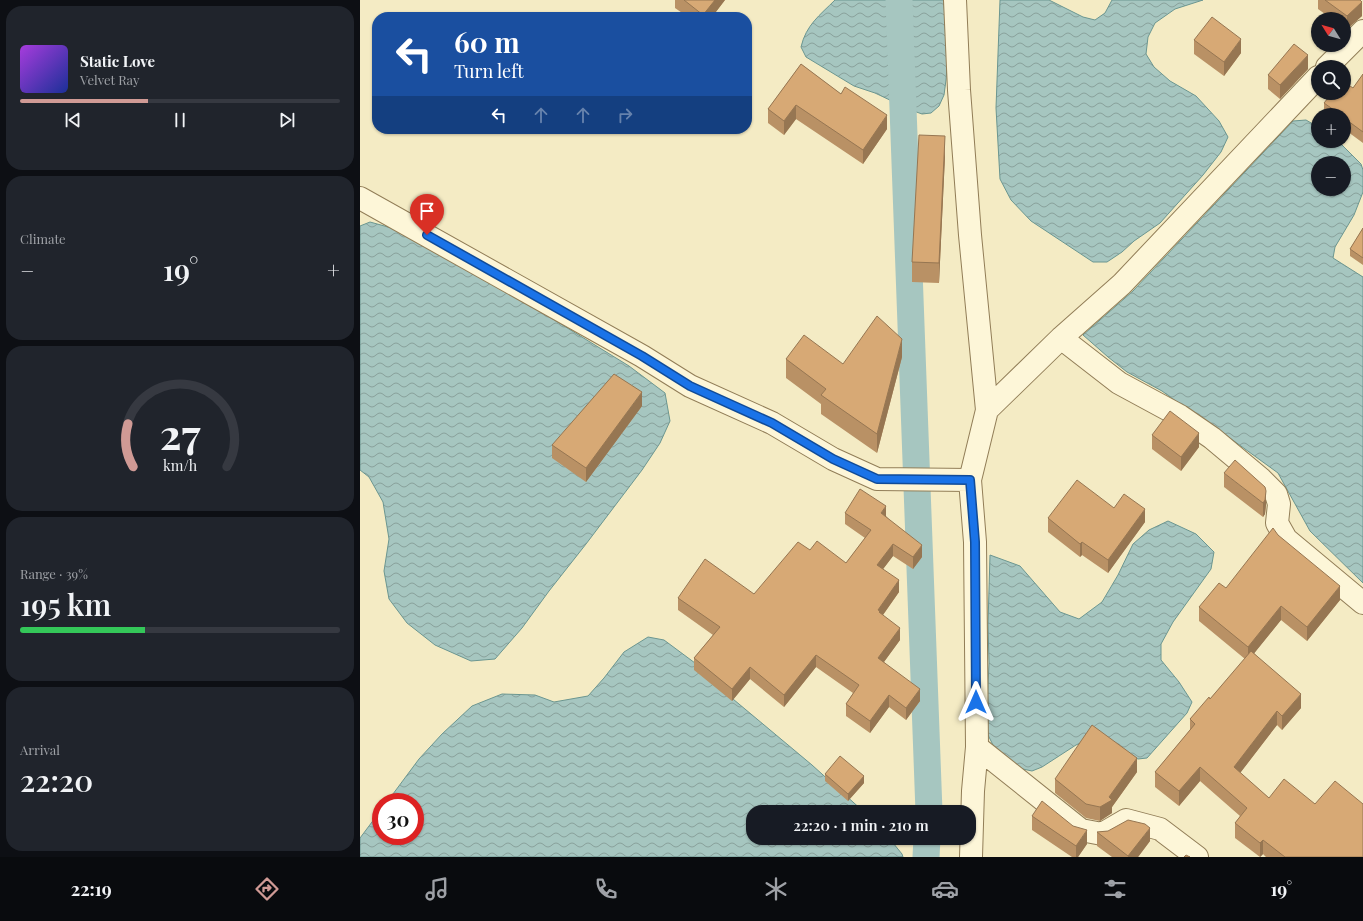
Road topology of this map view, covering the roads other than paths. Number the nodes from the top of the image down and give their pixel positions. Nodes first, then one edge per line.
1 (955, 0) edge
2 (1363, 31) edge
3 (1334, 60) edge
4 (1311, 84) edge
5 (360, 198) edge
6 (1062, 338) junction
7 (987, 410) junction
8 (961, 480) junction
9 (1363, 603) edge
10 (977, 747) junction
11 (971, 857) edge
12 (1197, 857) edge

1 - 7 street
2 - 3 street
4 - 6 street
5 - 8 street
6 - 7 street
6 - 9 street
7 - 8 street
8 - 10 street
10 - 11 street
10 - 12 street

